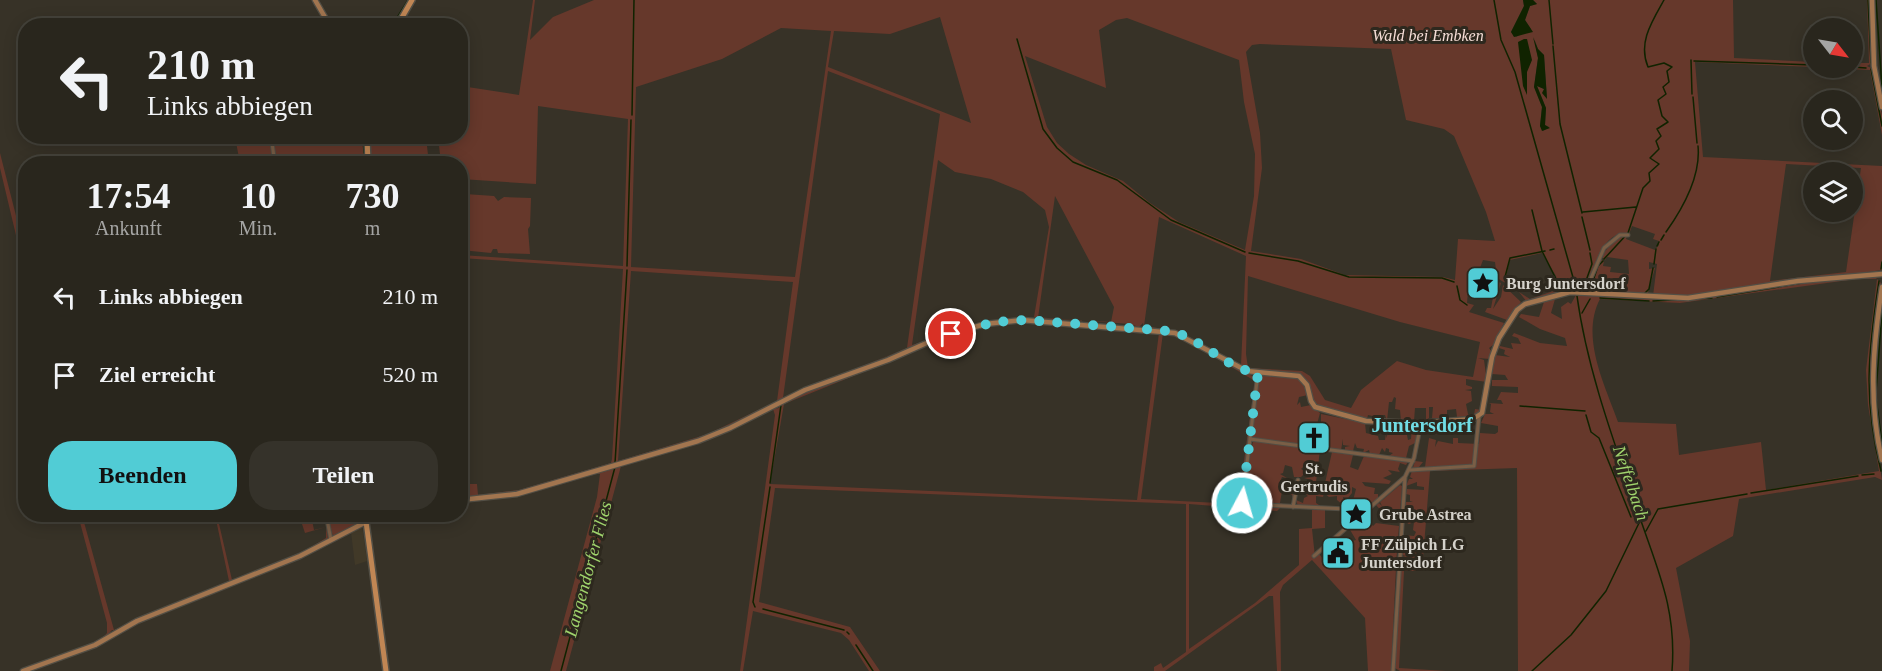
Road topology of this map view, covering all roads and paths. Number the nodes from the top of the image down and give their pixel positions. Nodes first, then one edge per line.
1 (315, 0) edge
2 (412, 0) edge
3 (1872, 0) edge
4 (325, 18) edge
5 (402, 18) edge
6 (1882, 107) edge
7 (1627, 235) dead end
8 (1882, 274) edge
9 (1882, 287) edge
10 (1585, 292) junction
11 (1258, 373) junction
12 (1479, 416) junction
13 (1421, 423) junction
14 (1250, 439) junction
15 (1882, 460) edge
16 (1413, 461) junction
17 (1409, 470) junction
18 (1405, 477) junction
19 (1298, 480) dead end
20 (468, 499) edge
21 (1293, 507) junction
22 (1367, 510) junction
23 (328, 522) edge
24 (366, 522) joint
25 (331, 540) junction
26 (1314, 556) dead end
27 (23, 671) edge
28 (386, 671) edge
29 (1393, 671) edge

1 - 4 street
2 - 5 main road
3 - 6 street
7 - 10 street
8 - 10 street
9 - 15 street
10 - 12 street
11 - 13 street
11 - 14 street
11 - 20 street
12 - 13 street
12 - 17 street
13 - 16 street
14 - 16 street
14 - 21 street
16 - 17 street
17 - 18 street
18 - 22 street
18 - 29 street
19 - 21 street
21 - 22 street
22 - 26 street
23 - 25 street
24 - 25 street
24 - 28 main road
25 - 27 street

